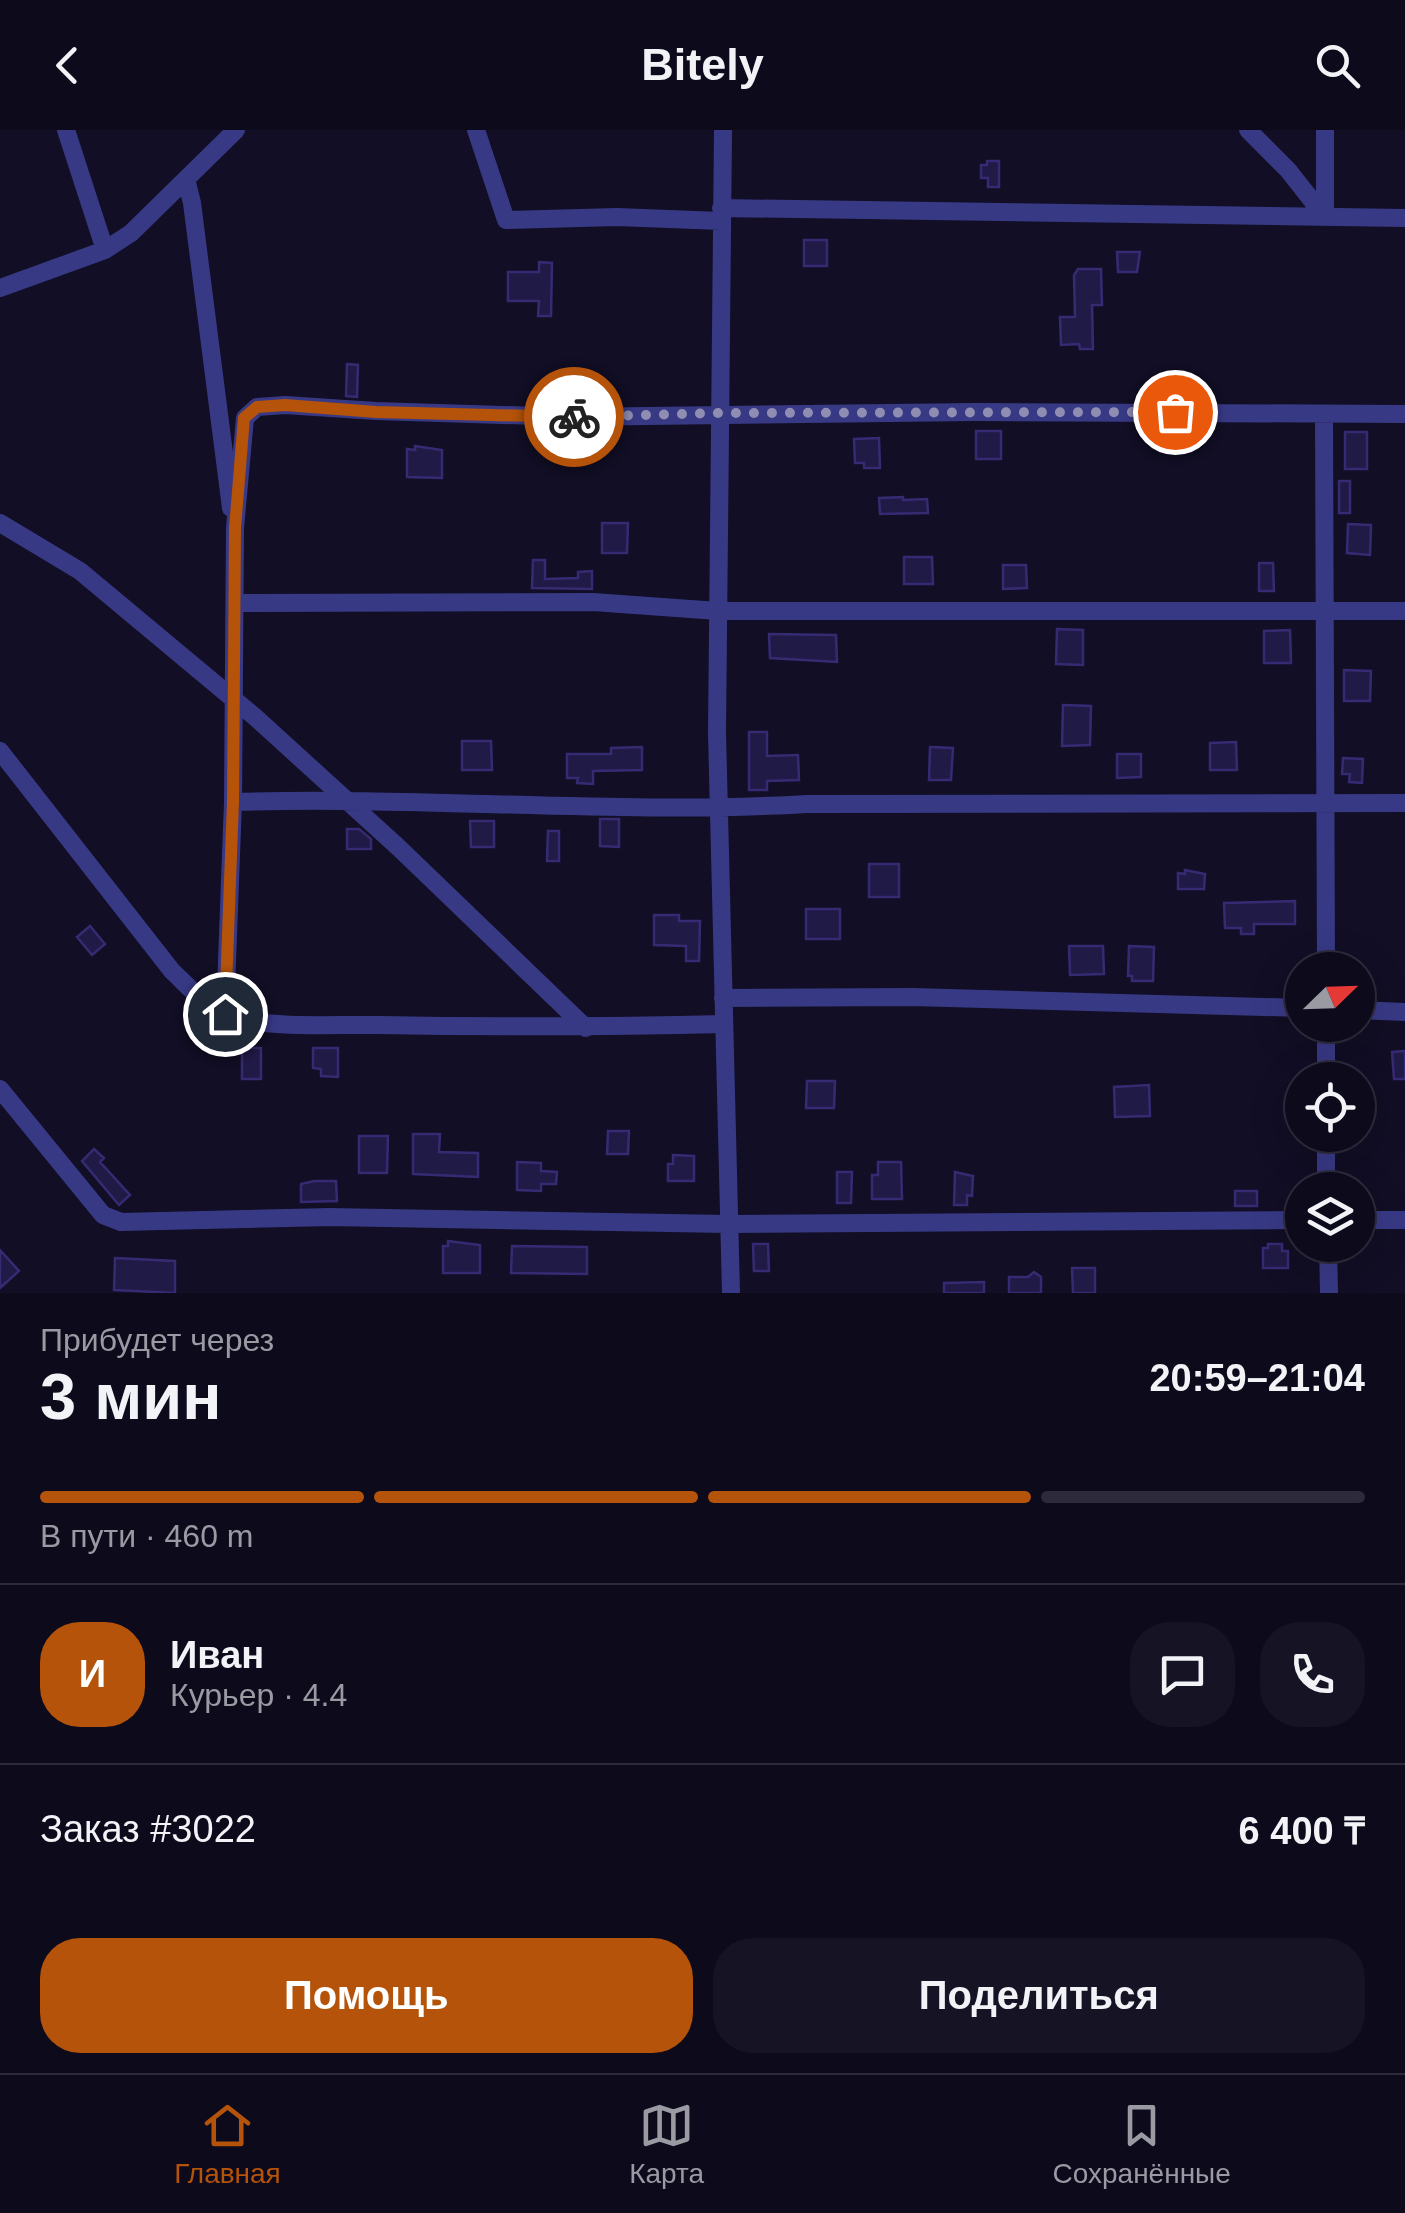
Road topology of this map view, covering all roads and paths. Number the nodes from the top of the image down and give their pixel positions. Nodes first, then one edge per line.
1 (66, 130) edge
2 (236, 130) edge
3 (476, 130) edge
4 (723, 130) edge
5 (1248, 130) edge
6 (1325, 130) edge
7 (186, 179) junction
8 (721, 214) junction
9 (1324, 217) junction
10 (1405, 218) edge
11 (106, 250) junction
12 (0, 288) edge
13 (719, 413) junction
14 (1324, 414) junction
15 (1405, 414) edge
16 (0, 524) edge
17 (235, 528) junction
18 (235, 603) junction
19 (718, 610) junction
20 (1327, 611) junction
21 (1405, 611) edge
22 (234, 699) junction
23 (0, 751) edge
24 (343, 798) junction
25 (233, 802) junction
26 (1326, 803) junction
27 (1405, 803) edge
28 (718, 809) junction
29 (1326, 952) edge
30 (723, 998) junction
31 (1285, 1008) edge
32 (1375, 1011) edge
33 (1405, 1012) edge
34 (225, 1014) junction
35 (724, 1024) junction
36 (586, 1028) junction
37 (0, 1088) edge
38 (1285, 1220) edge
39 (1375, 1220) edge
40 (1405, 1220) edge
41 (728, 1224) junction
42 (1328, 1262) edge
43 (731, 1293) edge
44 (1329, 1293) edge

1 - 11 street
2 - 7 street
3 - 8 street
4 - 8 street
5 - 9 street
6 - 9 street
7 - 11 street
7 - 17 street
8 - 9 street
8 - 13 street
9 - 10 street
11 - 12 street
13 - 14 street
13 - 17 street
13 - 19 street
14 - 15 street
14 - 20 street
16 - 22 street
17 - 18 street
18 - 19 street
18 - 22 street
19 - 20 street
19 - 28 street
20 - 21 street
20 - 26 street
22 - 24 street
22 - 25 street
23 - 34 street
24 - 25 street
24 - 28 street
24 - 36 street
25 - 34 street
26 - 27 street
26 - 28 street
26 - 29 street
28 - 30 street
30 - 31 street
30 - 35 street
32 - 33 street
34 - 36 street
35 - 36 street
35 - 41 street
37 - 41 street
38 - 41 street
39 - 40 street
41 - 43 street
42 - 44 street

